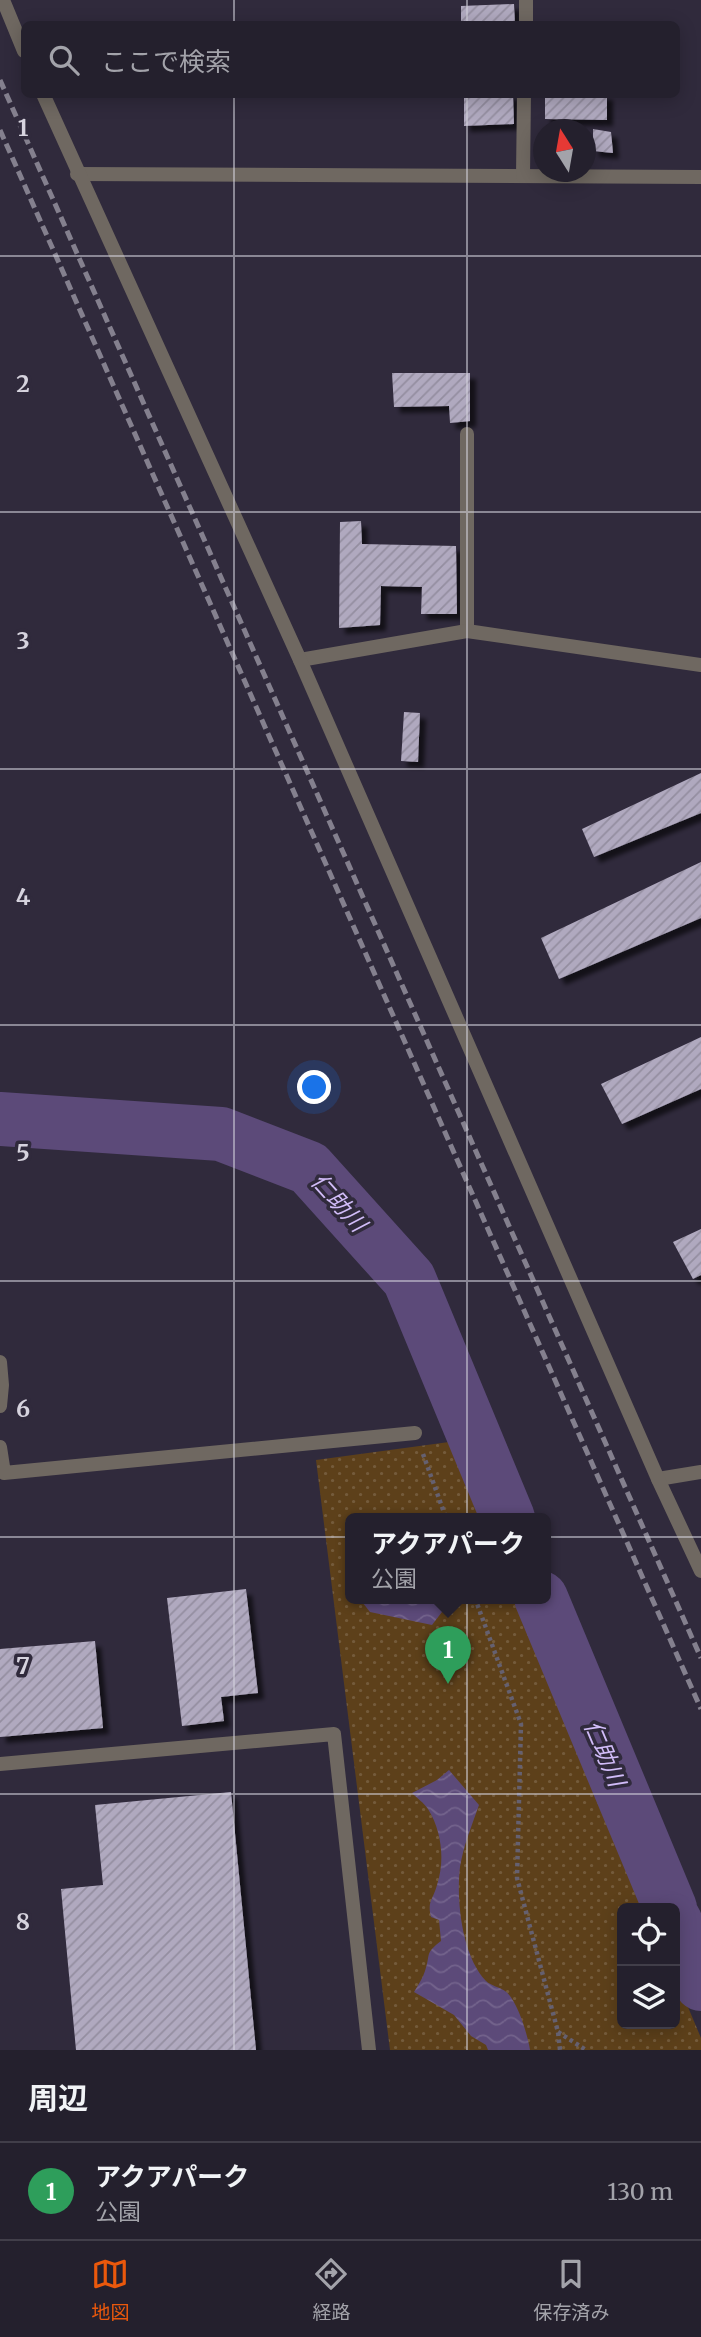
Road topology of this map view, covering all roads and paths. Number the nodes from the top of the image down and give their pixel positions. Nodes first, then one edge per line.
1 (3, 0) edge
2 (526, 0) edge
3 (526, 21) edge
4 (21, 44) edge
5 (45, 98) edge
6 (524, 98) edge
7 (77, 174) junction
8 (523, 176) junction
9 (701, 177) edge
10 (467, 434) dead end
11 (467, 631) junction
12 (300, 660) junction
13 (701, 666) edge
14 (0, 1362) edge
15 (0, 1406) edge
16 (415, 1433) joint
17 (0, 1447) edge
18 (701, 1472) edge
19 (658, 1479) junction
20 (444, 1513) edge
21 (701, 1571) edge
22 (477, 1604) edge
23 (0, 1764) edge
24 (558, 2032) junction
25 (369, 2050) edge
26 (560, 2050) edge
27 (586, 2050) edge

1 - 4 street
2 - 3 street
5 - 7 street
6 - 8 street
7 - 8 street
7 - 12 street
8 - 9 street
10 - 11 street
11 - 12 street
11 - 13 street
12 - 19 street
14 - 15 street
16 - 17 street
16 - 20 path
18 - 19 street
19 - 21 street
22 - 24 path
23 - 25 street
24 - 26 path
24 - 27 path

